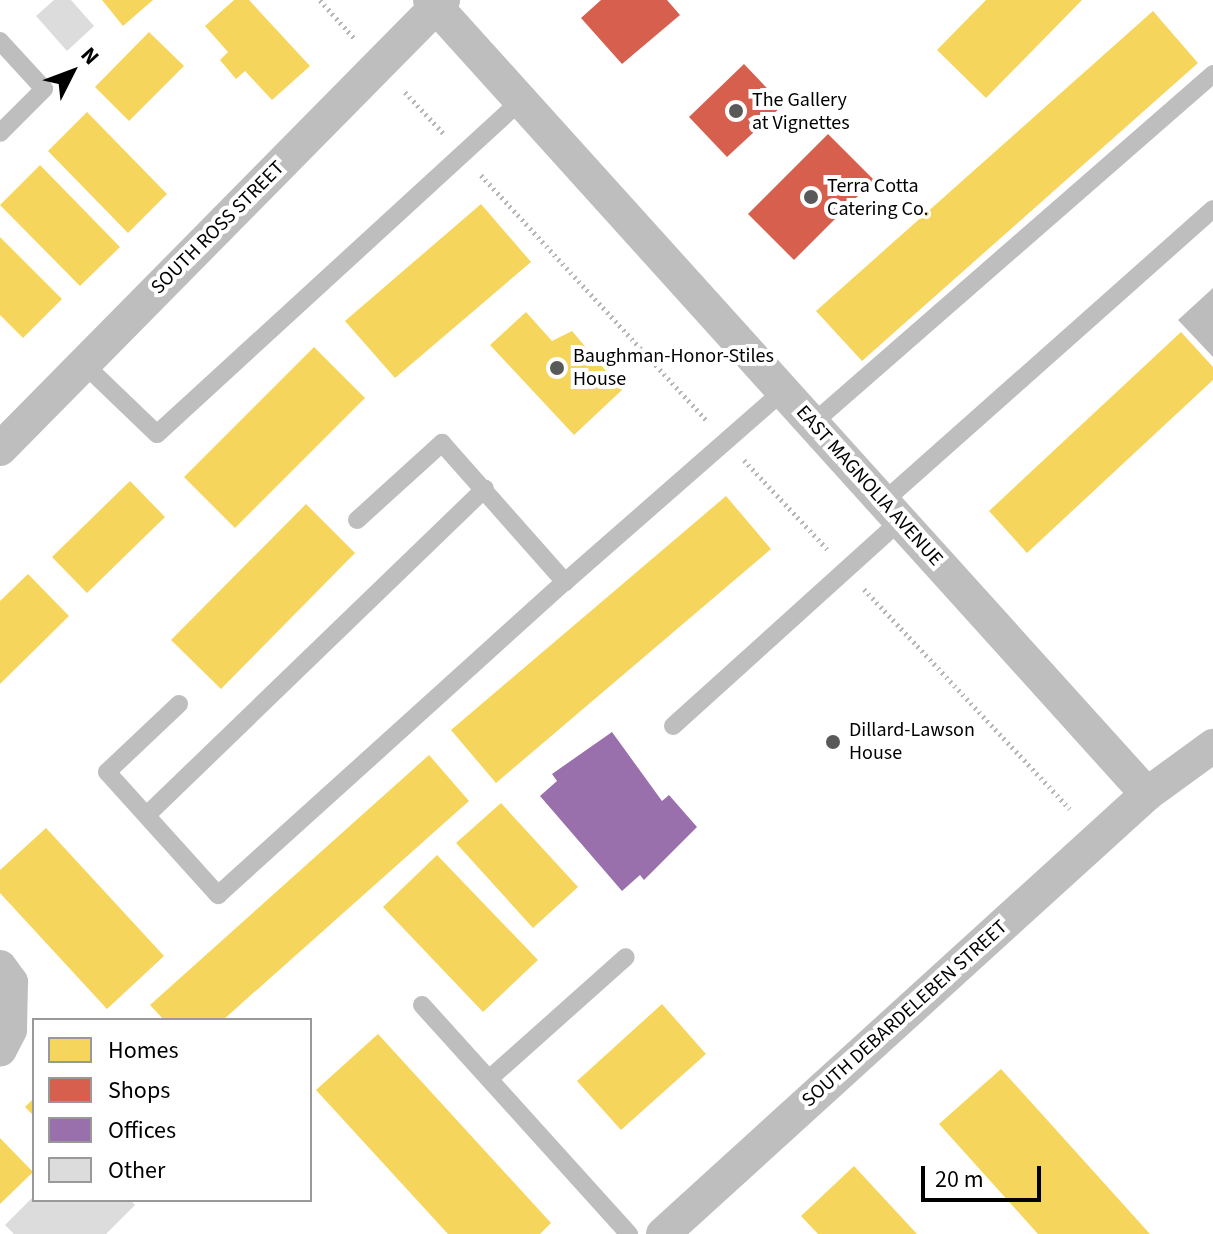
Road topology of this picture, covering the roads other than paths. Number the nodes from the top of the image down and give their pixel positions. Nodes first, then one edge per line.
1 (436, 2) edge
2 (0, 41) edge
3 (1213, 74) edge
4 (521, 101) junction
5 (0, 133) edge
6 (1213, 209) edge
7 (84, 364) junction
8 (783, 391) junction
9 (813, 423) junction
10 (0, 449) edge
11 (485, 489) junction
12 (892, 511) junction
13 (357, 520) dead end
14 (565, 582) junction
15 (179, 704) dead end
16 (673, 726) dead end
17 (1213, 746) edge
18 (1147, 794) junction
19 (149, 813) junction
20 (626, 957) dead end
21 (0, 967) edge
22 (422, 1005) dead end
23 (0, 1050) edge
24 (489, 1079) junction
25 (629, 1234) edge
26 (663, 1234) edge

1 - 4 street, EAST MAGNOLIA AVENUE
1 - 7 street, SOUTH ROSS STREET
2 - 5 lane
3 - 9 lane
4 - 7 lane
4 - 8 street, EAST MAGNOLIA AVENUE
6 - 12 lane
7 - 10 street, SOUTH ROSS STREET
8 - 9 street, EAST MAGNOLIA AVENUE
8 - 14 lane
9 - 12 street, EAST MAGNOLIA AVENUE
11 - 13 lane
11 - 14 lane
11 - 19 lane
12 - 16 lane
12 - 18 street, EAST MAGNOLIA AVENUE
14 - 19 lane
15 - 19 lane
17 - 18 street, SOUTH DEBARDELEBEN STREET
18 - 26 street, SOUTH DEBARDELEBEN STREET
20 - 24 lane
21 - 23 street
22 - 24 lane
24 - 25 lane

